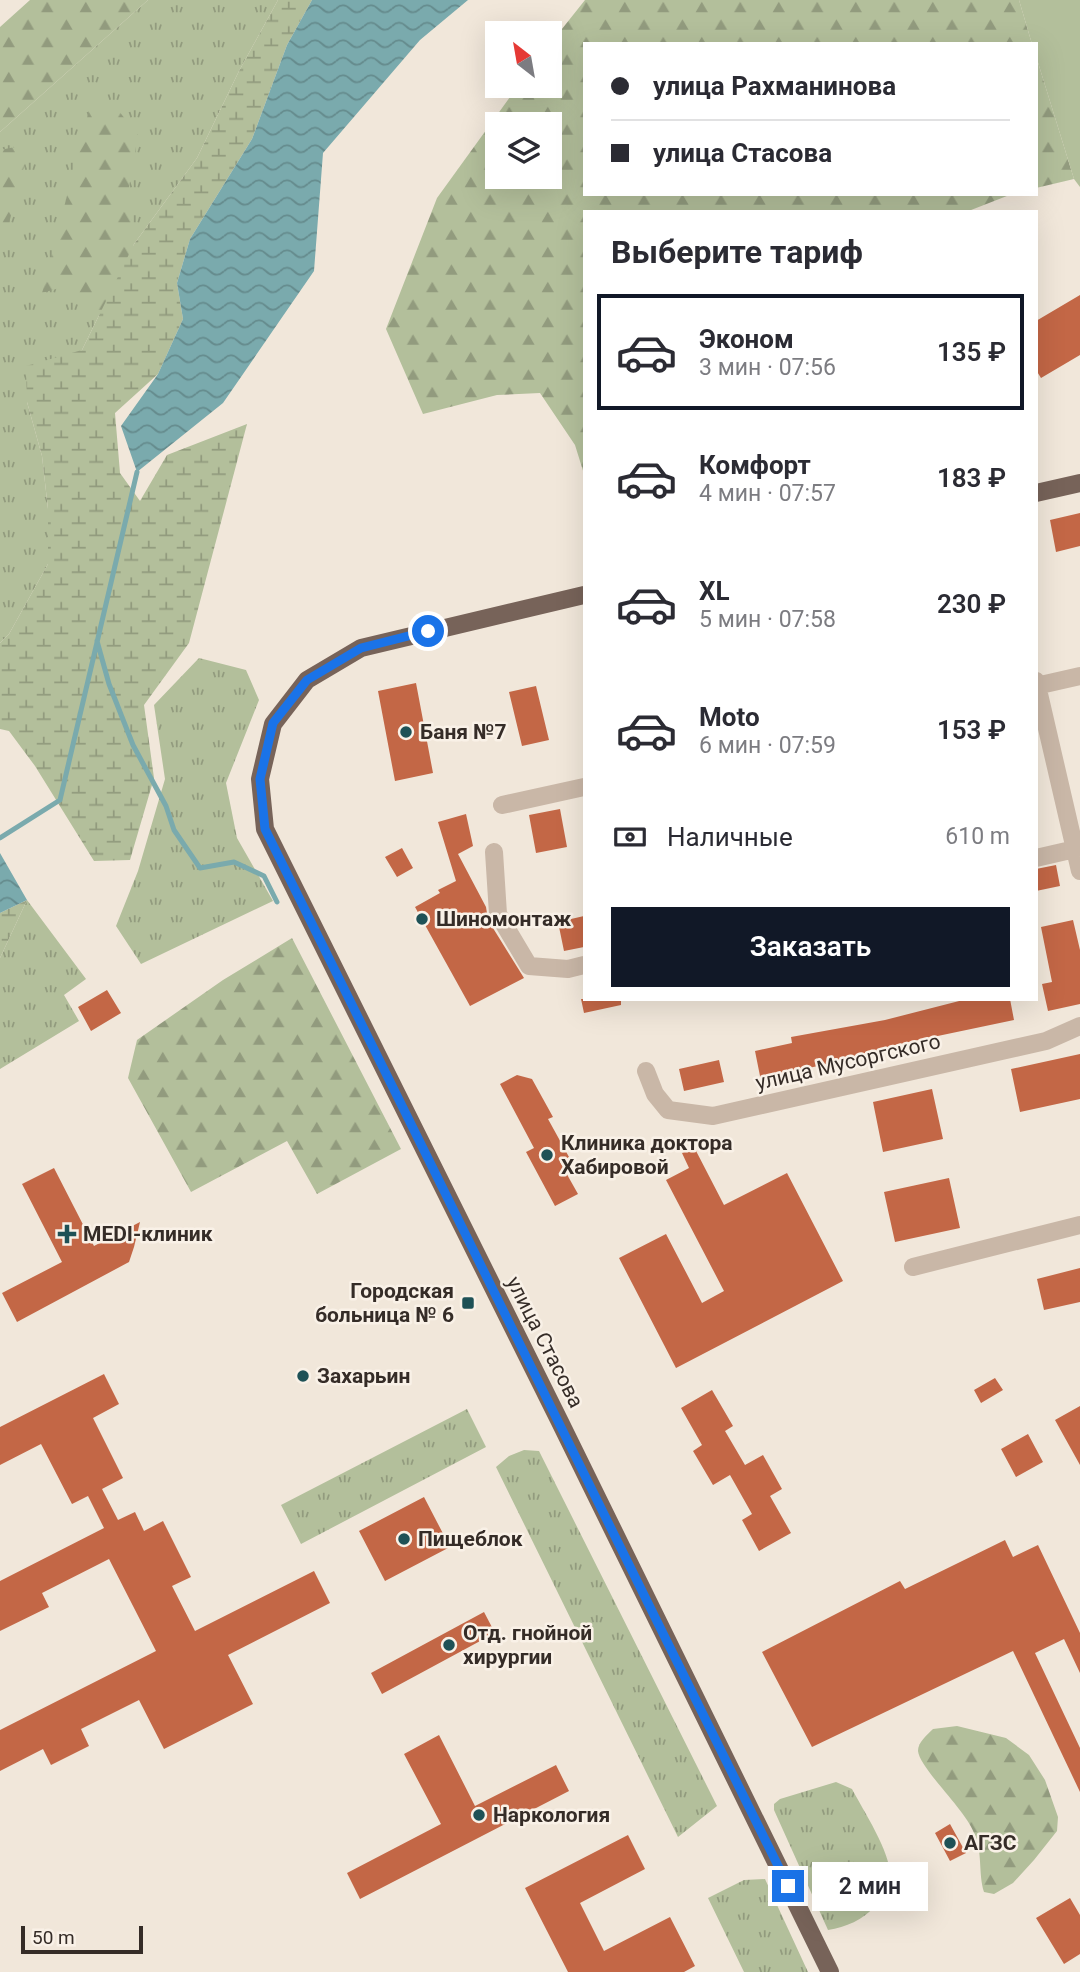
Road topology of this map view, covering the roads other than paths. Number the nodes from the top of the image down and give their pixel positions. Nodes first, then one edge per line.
1 (1080, 483) edge
2 (1038, 493) edge
3 (583, 595) edge
4 (1080, 676) edge
5 (1038, 684) edge
6 (1038, 692) edge
7 (583, 787) edge
8 (502, 805) dead end
9 (1075, 849) junction
10 (494, 852) dead end
11 (1038, 858) edge
12 (1080, 871) edge
13 (583, 965) edge
14 (1080, 1026) edge
15 (646, 1071) dead end
16 (1080, 1224) edge
17 (914, 1266) dead end
18 (830, 1972) edge

1 - 2 main road
3 - 18 main road, улица Стасова
4 - 5 street
6 - 9 street
7 - 8 street
9 - 11 street
9 - 12 street
10 - 13 street
14 - 15 street, улица Мусоргского
16 - 17 street

